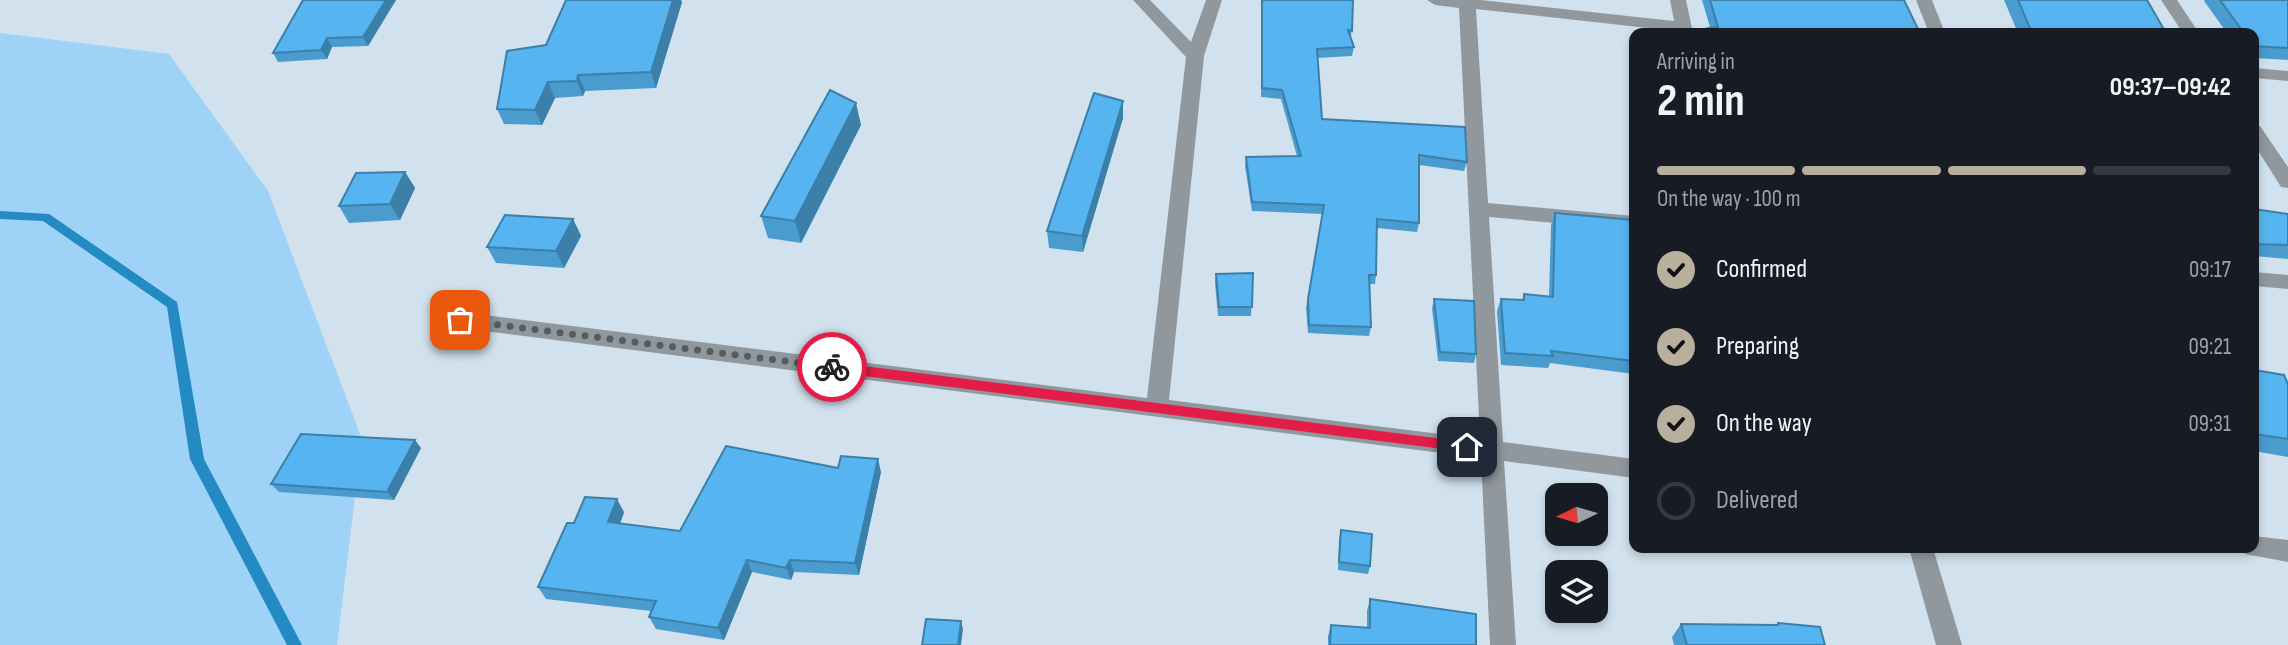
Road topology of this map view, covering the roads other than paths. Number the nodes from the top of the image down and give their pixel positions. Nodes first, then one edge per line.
1 (1141, 0) edge
2 (1214, 0) edge
3 (1435, 0) edge
4 (1678, 0) edge
5 (1924, 0) edge
6 (2169, 0) edge
7 (1467, 4) junction
8 (1668, 28) edge
9 (1685, 28) edge
10 (1935, 28) edge
11 (2188, 28) edge
12 (1195, 56) junction
13 (2259, 74) edge
14 (2288, 76) edge
15 (2259, 138) edge
16 (2288, 182) edge
17 (1479, 209) junction
18 (1629, 223) edge
19 (2259, 279) edge
20 (2288, 282) edge
21 (460, 320) dead end
22 (1157, 408) junction
23 (1493, 450) junction
24 (1629, 467) edge
25 (2259, 548) edge
26 (2288, 551) edge
27 (1922, 553) edge
28 (1503, 645) edge
29 (1949, 645) edge

1 - 12 street
2 - 12 street
3 - 7 street
4 - 9 street
5 - 10 street
6 - 11 street
7 - 8 street
7 - 17 street
12 - 22 street
13 - 14 street
15 - 16 street
17 - 18 street
17 - 23 street
19 - 20 street
21 - 22 street
22 - 23 street
23 - 24 street
23 - 28 street
25 - 26 street
27 - 29 street

